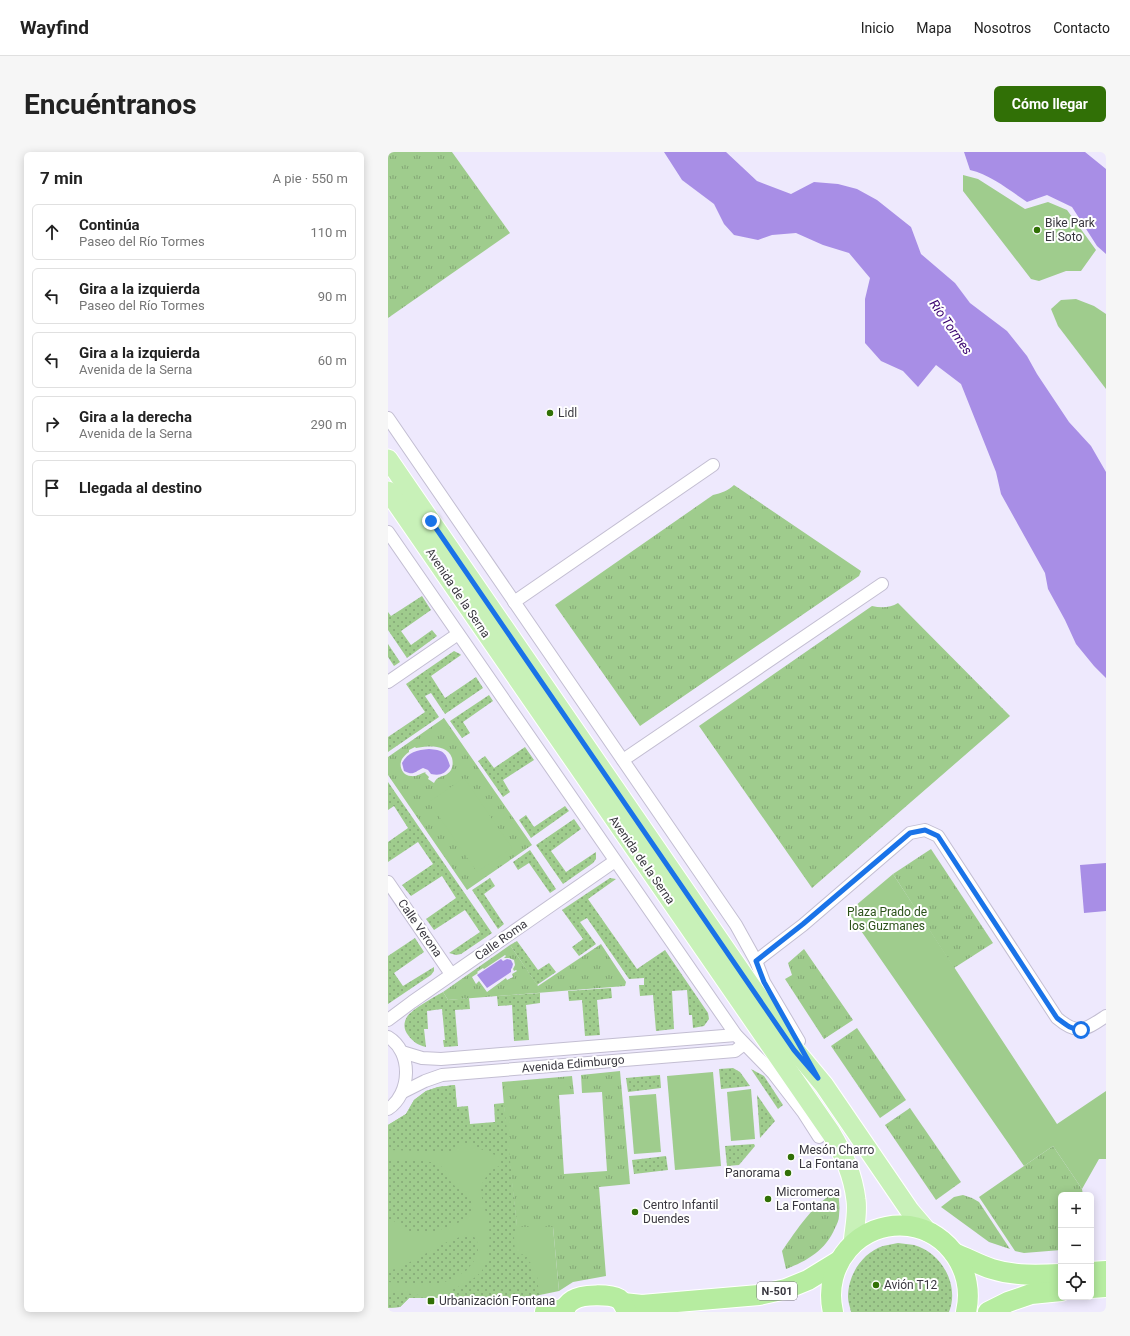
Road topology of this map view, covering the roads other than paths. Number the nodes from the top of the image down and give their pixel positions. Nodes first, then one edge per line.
1 (388, 418) edge
2 (388, 459) edge
3 (713, 465) dead end
4 (388, 491) edge
5 (388, 532) edge
6 (882, 584) dead end
7 (514, 602) junction
8 (458, 634) junction
9 (388, 682) edge
10 (623, 760) junction
11 (615, 861) junction
12 (388, 882) edge
13 (756, 961) junction
14 (451, 974) junction
15 (1106, 1016) edge
16 (388, 1020) edge
17 (388, 1037) edge
18 (740, 1040) junction
19 (402, 1052) junction
20 (818, 1078) junction
21 (403, 1092) junction
22 (388, 1109) edge
23 (819, 1137) dead end
24 (928, 1232) junction
25 (853, 1244) junction
26 (954, 1253) junction
27 (839, 1261) junction
28 (1106, 1271) edge
29 (1094, 1272) edge
30 (1058, 1274) edge
31 (1106, 1287) edge
32 (1094, 1288) edge
33 (1058, 1291) edge
34 (625, 1307) edge
35 (565, 1310) edge
36 (545, 1312) edge
37 (833, 1312) edge
38 (966, 1312) edge
39 (988, 1312) edge

1 - 7 street, Avenida de la Serna
2 - 20 main road, Avenida de la Serna
3 - 7 street
4 - 25 main road, Avenida de la Serna
5 - 8 street, Avenida de la Serna
6 - 10 street
7 - 10 street, Avenida de la Serna
8 - 9 street
8 - 11 street, Avenida de la Serna
10 - 13 street, Avenida de la Serna
11 - 14 street, Calle Roma
11 - 18 street, Avenida de la Serna
12 - 14 street, Calle Verona
13 - 15 street
13 - 20 street, Avenida de la Serna
14 - 16 street, Calle Roma
17 - 19 street
18 - 19 street, Avenida Edimburgo
18 - 21 street, Avenida Edimburgo
18 - 23 street, Avenida de la Serna
19 - 21 street
20 - 24 main road, Avenida de la Serna
21 - 22 street
24 - 25 highway, N-501
24 - 26 highway, N-501
25 - 27 highway, N-501
26 - 30 highway, N-501
26 - 38 highway, N-501
27 - 34 highway, N-501
27 - 37 highway, N-501
28 - 29 highway
31 - 32 highway
33 - 39 highway
34 - 35 highway, N-501
35 - 36 highway, N-501

